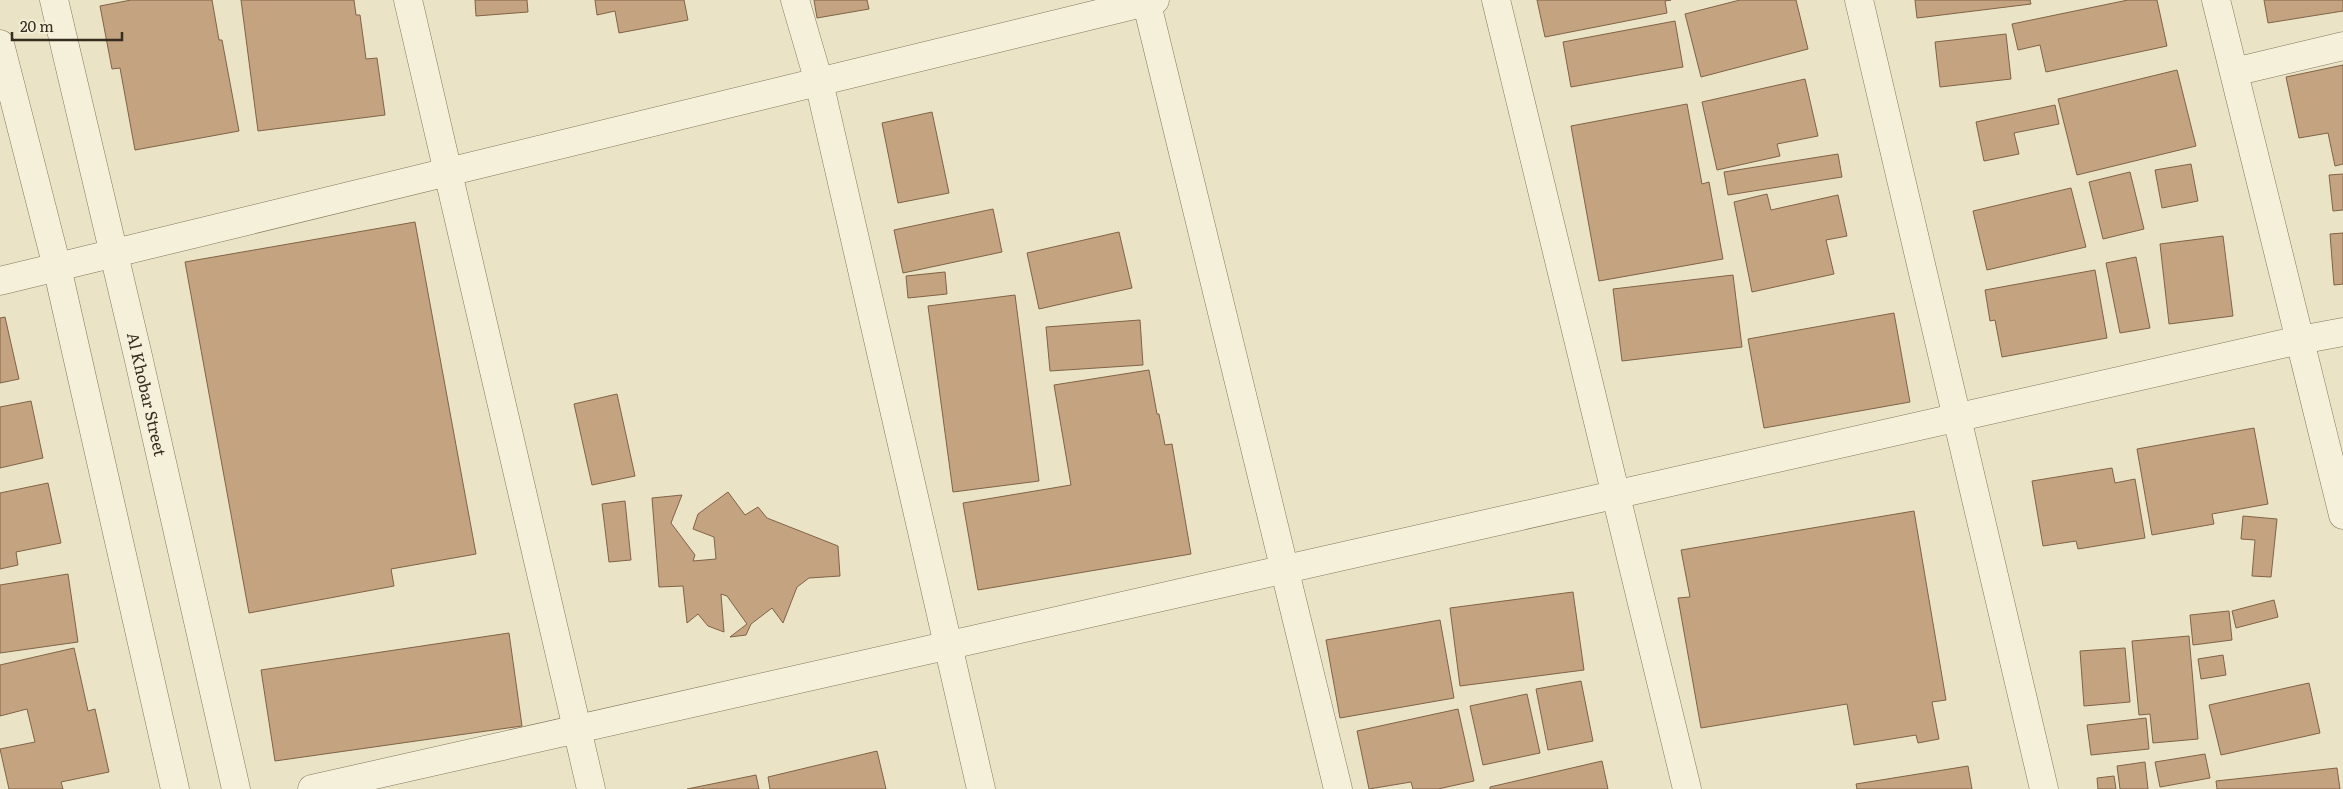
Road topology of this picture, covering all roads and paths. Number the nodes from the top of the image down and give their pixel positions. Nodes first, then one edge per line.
1 (54, 0) edge
2 (408, 0) edge
3 (795, 0) edge
4 (1496, 0) edge
5 (1860, 0) edge
6 (2216, 0) edge
7 (1149, 1) edge
8 (0, 44) edge
9 (2343, 46) edge
10 (2234, 72) junction
11 (818, 82) junction
12 (449, 173) junction
13 (113, 254) junction
14 (57, 267) junction
15 (0, 281) edge
16 (2343, 332) edge
17 (2300, 340) junction
18 (1957, 418) junction
19 (1616, 495) junction
20 (2343, 515) edge
21 (1285, 570) junction
22 (948, 646) junction
23 (577, 730) junction
24 (175, 789) edge
25 (236, 789) edge
26 (312, 789) edge
27 (591, 789) edge
28 (981, 789) edge
29 (1338, 789) edge
30 (1687, 789) edge
31 (2044, 789) edge

1 - 13 street, Al Khobar Street
2 - 12 street
3 - 11 street
4 - 19 street
5 - 18 street
6 - 10 street
7 - 11 street
7 - 21 street
8 - 14 street
9 - 10 street
10 - 17 street
11 - 12 street
11 - 22 street
12 - 13 street
12 - 23 street
13 - 14 street
13 - 25 street, Al Khobar Street
14 - 15 street
14 - 24 street
16 - 17 street
17 - 18 street
17 - 20 street
18 - 19 street
18 - 31 street
19 - 21 street
19 - 30 street
21 - 22 street
21 - 29 street
22 - 23 street
22 - 28 street
23 - 26 street
23 - 27 street

